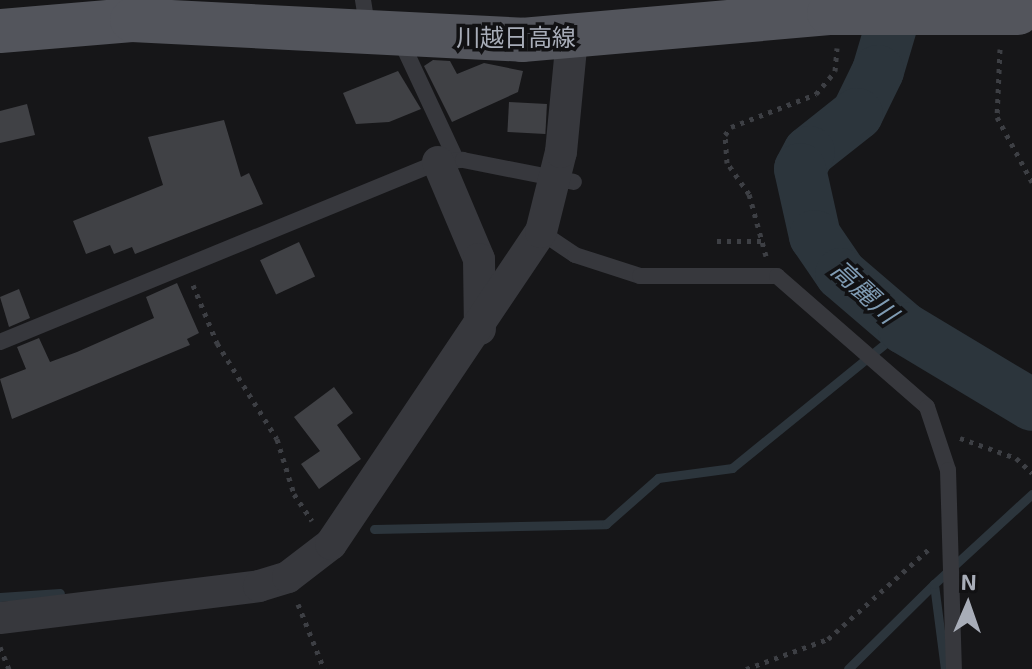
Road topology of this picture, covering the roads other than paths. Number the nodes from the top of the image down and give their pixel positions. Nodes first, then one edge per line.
1 (377, 24) edge
2 (1017, 24) edge
3 (0, 31) edge
4 (572, 38) junction
5 (447, 161) junction
6 (565, 179) junction
7 (541, 232) junction
8 (480, 329) junction
9 (0, 342) edge
10 (0, 618) edge
11 (954, 669) edge

1 - 3 main road, 川越日高線
1 - 4 main road, 川越日高線
1 - 5 lane
2 - 4 main road, 川越日高線, bridge
4 - 6 street
5 - 6 lane
5 - 8 street
5 - 9 lane
6 - 7 street
7 - 8 street
7 - 11 lane
8 - 10 street

